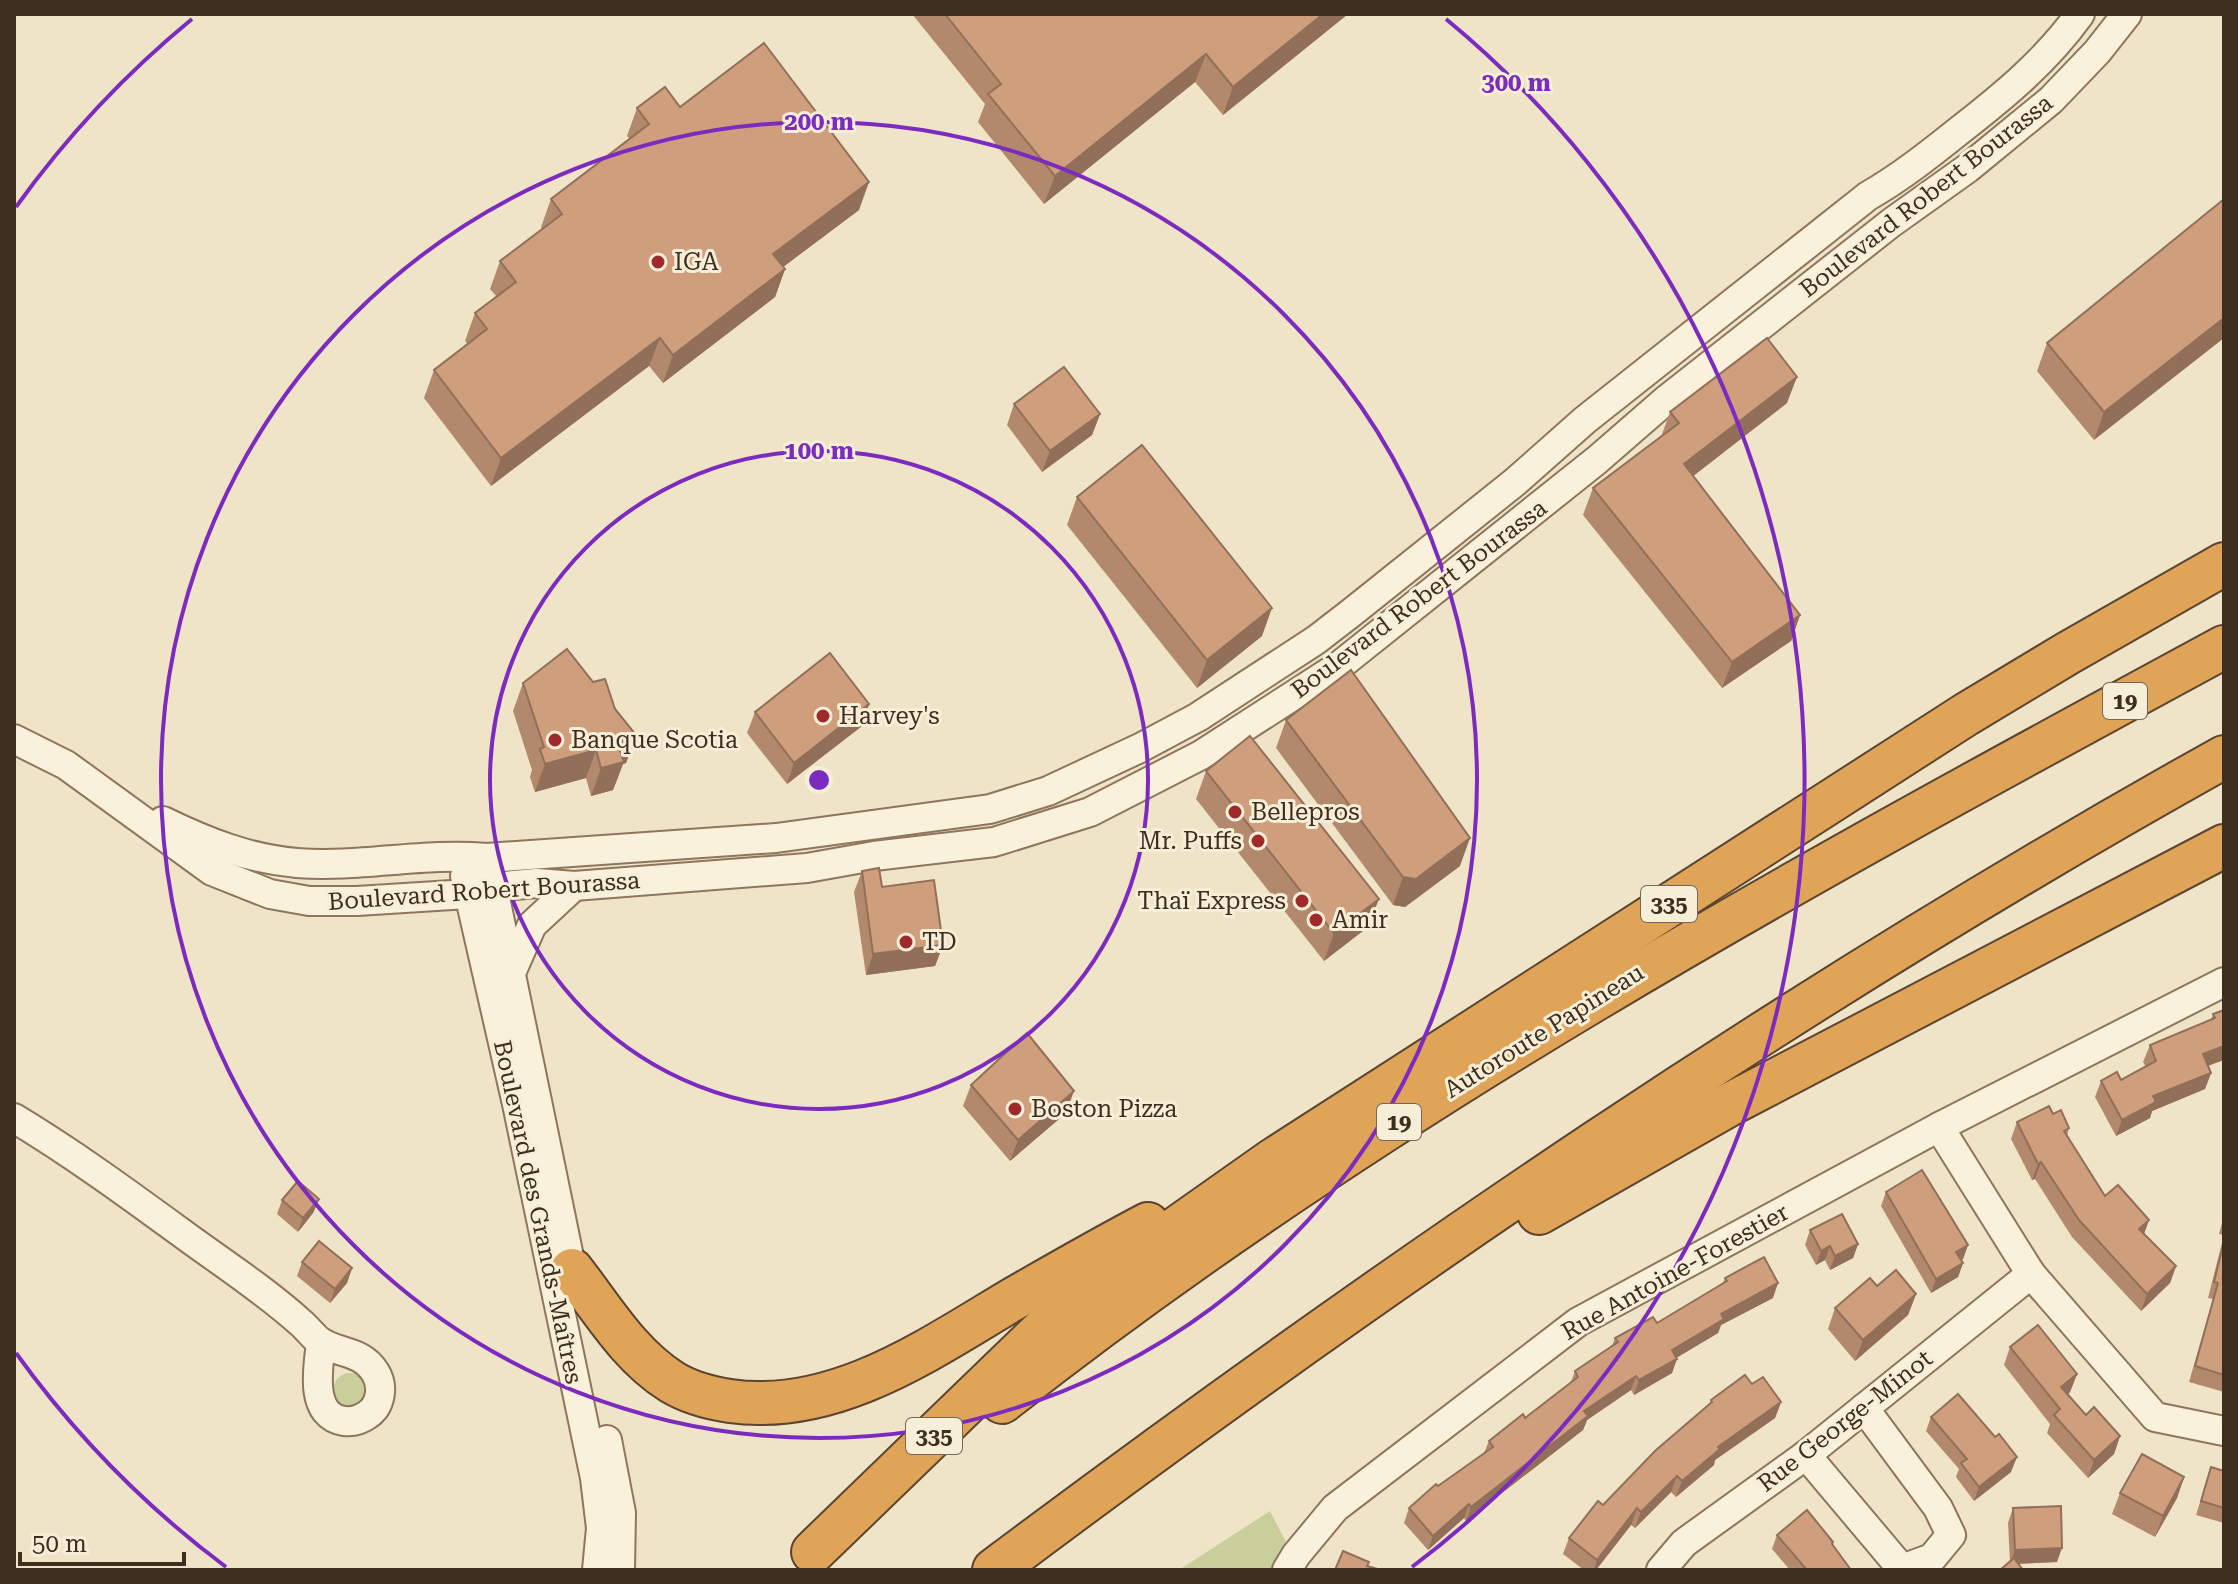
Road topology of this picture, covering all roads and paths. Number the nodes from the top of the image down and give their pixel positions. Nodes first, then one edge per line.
1 (2080, 14) edge
2 (2127, 14) edge
3 (2224, 541) edge
4 (2224, 564) edge
5 (2224, 647) edge
6 (2068, 653) junction
7 (14, 739) edge
8 (2224, 757) edge
9 (115, 799) junction
10 (2224, 846) edge
11 (474, 856) junction
12 (574, 886) junction
13 (480, 891) junction
14 (510, 975) junction
15 (2224, 982) edge
16 (14, 1118) edge
17 (1939, 1127) junction
18 (1273, 1160) junction
19 (572, 1270) junction
20 (2031, 1274) junction
21 (321, 1343) dead end
22 (1259, 1377) junction
23 (1864, 1408) junction
24 (2224, 1431) edge
25 (1806, 1455) junction
26 (803, 1561) edge
27 (597, 1570) edge
28 (620, 1570) edge
29 (994, 1570) edge
30 (1287, 1570) edge
31 (1661, 1570) edge

1 - 11 street, Boulevard Robert Bourassa
2 - 12 street, Boulevard Robert Bourassa
3 - 6 highway
4 - 6 highway, 335
5 - 26 highway, Autoroute Papineau / 19
6 - 18 highway, 335
7 - 9 street
8 - 22 highway
9 - 11 street, Boulevard Robert Bourassa
9 - 13 street, Boulevard Robert Bourassa
10 - 22 highway
11 - 13 street, Boulevard des Grands-Maîtres
12 - 13 street, Boulevard Robert Bourassa
12 - 14 street
13 - 14 street, Boulevard des Grands-Maîtres
13 - 27 street, Boulevard des Grands-Maîtres
14 - 19 street, Boulevard des Grands-Maîtres
15 - 17 street, Rue Antoine-Forestier
16 - 21 street
17 - 20 street
17 - 30 street, Rue Antoine-Forestier
18 - 19 highway
18 - 26 highway, 335
19 - 28 street, Boulevard des Grands-Maîtres
20 - 23 street, Rue George-Minot
20 - 24 street
22 - 29 highway
23 - 25 street, Rue George-Minot
23 - 25 street
25 - 31 street, Rue George-Minot

